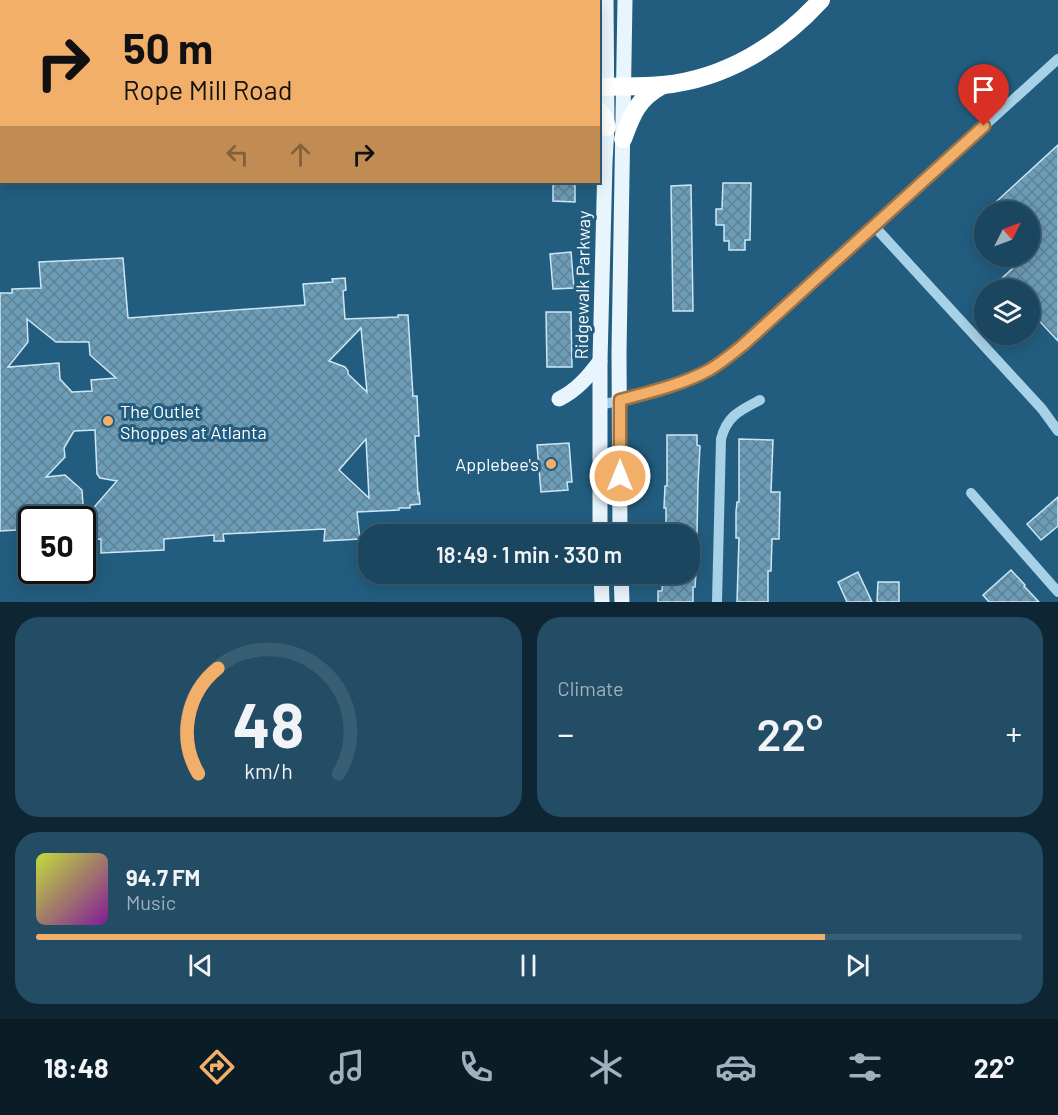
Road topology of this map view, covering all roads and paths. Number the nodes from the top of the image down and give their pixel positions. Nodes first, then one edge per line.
1 (606, 0) edge
2 (625, 0) edge
3 (821, 0) edge
4 (1058, 59) edge
5 (663, 85) junction
6 (610, 87) edge
7 (600, 113) edge
8 (607, 127) junction
9 (623, 139) junction
10 (874, 226) junction
11 (600, 361) junction
12 (560, 399) dead end
13 (620, 400) junction
14 (760, 400) dead end
15 (600, 405) junction
16 (1058, 431) edge
17 (971, 493) dead end
18 (600, 524) edge
19 (620, 524) edge
20 (601, 584) edge
21 (621, 584) edge
22 (1058, 592) edge
23 (602, 602) edge
24 (622, 602) edge
25 (717, 602) edge

1 - 6 main road, Ridgewalk Parkway
2 - 6 main road, Ridgewalk Parkway
3 - 5 highway
4 - 10 street
5 - 6 highway
5 - 9 highway
6 - 8 main road, Ridgewalk Parkway
6 - 9 main road, Ridgewalk Parkway
7 - 8 highway
8 - 11 main road, Ridgewalk Parkway
9 - 13 main road, Ridgewalk Parkway
10 - 13 street
10 - 16 street
11 - 12 main road
11 - 15 main road, Ridgewalk Parkway
13 - 15 street
13 - 19 main road, Ridgewalk Parkway
14 - 25 street
15 - 18 main road, Ridgewalk Parkway
17 - 22 street
20 - 23 main road
21 - 24 main road

